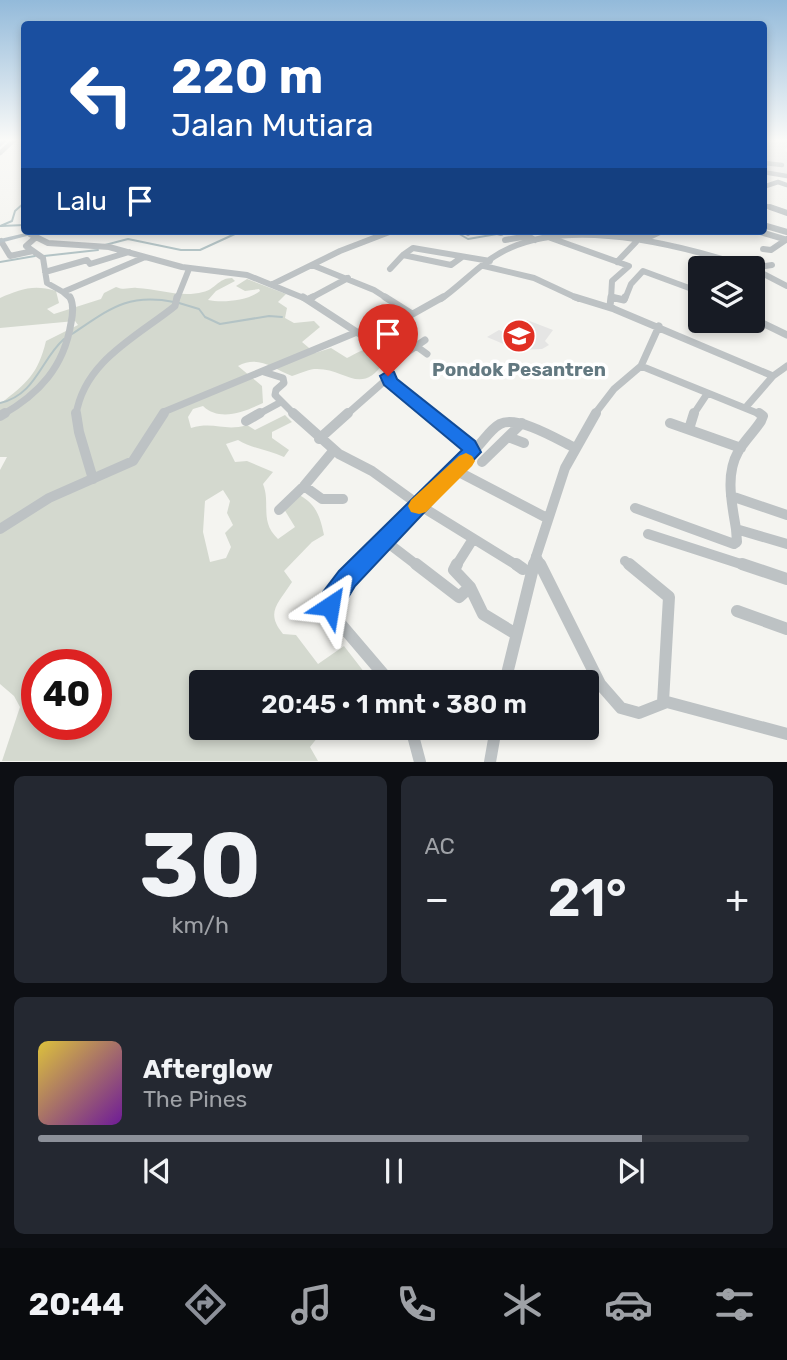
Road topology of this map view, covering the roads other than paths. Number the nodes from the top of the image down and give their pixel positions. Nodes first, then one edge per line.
1 (767, 185) edge
2 (787, 187) edge
3 (767, 207) edge
4 (786, 217) edge
5 (767, 226) edge
6 (787, 232) edge
7 (767, 234) edge
8 (381, 235) edge
9 (561, 235) edge
10 (611, 235) edge
11 (652, 235) edge
12 (33, 236) junction
13 (548, 237) junction
14 (505, 240) dead end
15 (535, 240) junction
16 (787, 240) edge
17 (0, 241) edge
18 (639, 243) junction
19 (763, 249) dead end
20 (33, 251) junction
21 (698, 251) junction
22 (129, 252) junction
23 (403, 256) junction
24 (714, 256) edge
25 (145, 257) junction
26 (462, 257) junction
27 (685, 257) dead end
28 (617, 262) junction
29 (90, 264) junction
30 (487, 264) junction
31 (312, 265) junction
32 (772, 265) dead end
33 (765, 266) edge
34 (189, 269) junction
35 (390, 269) dead end
36 (45, 272) junction
37 (765, 272) edge
38 (105, 275) junction
39 (348, 278) junction
40 (273, 284) junction
41 (787, 286) edge
42 (688, 288) edge
43 (63, 292) junction
44 (611, 297) junction
45 (309, 299) junction
46 (614, 309) junction
47 (412, 314) junction
48 (765, 324) edge
49 (659, 326) junction
50 (358, 332) junction
51 (787, 335) edge
52 (368, 339) junction
53 (425, 340) dead end
54 (416, 346) junction
55 (427, 354) dead end
56 (396, 359) junction
57 (641, 366) junction
58 (787, 366) edge
59 (264, 372) junction
60 (773, 376) junction
61 (388, 378) junction
62 (707, 394) junction
63 (281, 401) junction
64 (746, 407) junction
65 (0, 416) edge
66 (246, 421) dead end
67 (670, 423) dead end
68 (522, 424) junction
69 (689, 429) junction
70 (508, 437) junction
71 (319, 439) junction
72 (524, 443) dead end
73 (573, 447) junction
74 (741, 448) junction
75 (334, 450) junction
76 (474, 450) junction
77 (491, 453) junction
78 (482, 462) dead end
79 (455, 470) junction
80 (93, 479) junction
81 (304, 486) junction
82 (731, 496) junction
83 (343, 499) dead end
84 (419, 505) junction
85 (635, 508) dead end
86 (279, 510) dead end
87 (787, 515) edge
88 (545, 517) junction
89 (0, 529) edge
90 (736, 529) junction
91 (648, 534) dead end
92 (473, 538) junction
93 (384, 540) junction
94 (787, 544) edge
95 (536, 556) junction
96 (625, 561) dead end
97 (523, 569) dead end
98 (787, 579) edge
99 (470, 587) junction
100 (737, 611) dead end
101 (787, 629) edge
102 (516, 634) junction
103 (380, 670) edge
104 (508, 670) edge
105 (663, 702) junction
106 (787, 734) edge
107 (414, 740) edge
108 (493, 740) edge
109 (420, 761) edge
110 (489, 761) edge

1 - 2 street
3 - 4 street
5 - 6 street
7 - 16 street
8 - 31 street
9 - 13 street
10 - 18 street
11 - 18 street
12 - 17 main road
12 - 20 street
12 - 22 street
13 - 15 street
13 - 28 street
14 - 15 street
15 - 30 street
16 - 19 street
17 - 20 street
18 - 21 street
18 - 28 street
20 - 36 street
21 - 24 street
21 - 27 street
22 - 25 street
22 - 29 street
23 - 26 street
23 - 26 street
23 - 35 street
25 - 34 street
25 - 38 street
26 - 30 street
28 - 44 street
29 - 36 street
29 - 38 street
30 - 46 street
30 - 47 street
31 - 39 street
31 - 40 street
32 - 33 street
34 - 40 street
34 - 80 street
36 - 43 street
37 - 41 street
38 - 43 street
39 - 45 street
39 - 47 street
40 - 45 street
42 - 44 street
43 - 65 street
44 - 46 street
45 - 50 street
46 - 49 street
47 - 52 street
48 - 51 street
49 - 57 street
49 - 60 street
50 - 52 street
50 - 59 street
52 - 56 street
53 - 54 street
54 - 55 street
54 - 56 street
56 - 61 street
57 - 62 street
57 - 73 street
58 - 60 street
59 - 63 street
59 - 80 street
60 - 64 street
61 - 71 street
61 - 76 street
62 - 64 street
62 - 69 street
63 - 66 street
63 - 71 street
64 - 74 street
67 - 69 street
68 - 70 street
68 - 73 street
68 - 76 street
69 - 74 street
70 - 72 street
70 - 77 street
71 - 75 street
73 - 88 street
74 - 82 street
75 - 81 street
75 - 84 street
76 - 77 street
76 - 79 street
77 - 78 street
79 - 84 street
79 - 88 street
80 - 89 street
81 - 83 street
81 - 86 street
82 - 87 street
82 - 90 street
84 - 92 street
84 - 93 street
85 - 90 street
88 - 95 street
90 - 94 street
91 - 98 street
92 - 97 street
92 - 99 street
93 - 99 street
93 - 103 street
95 - 102 street
95 - 105 street
96 - 105 street
99 - 102 street
100 - 101 street
102 - 104 street
105 - 106 street
107 - 109 street
108 - 110 street

